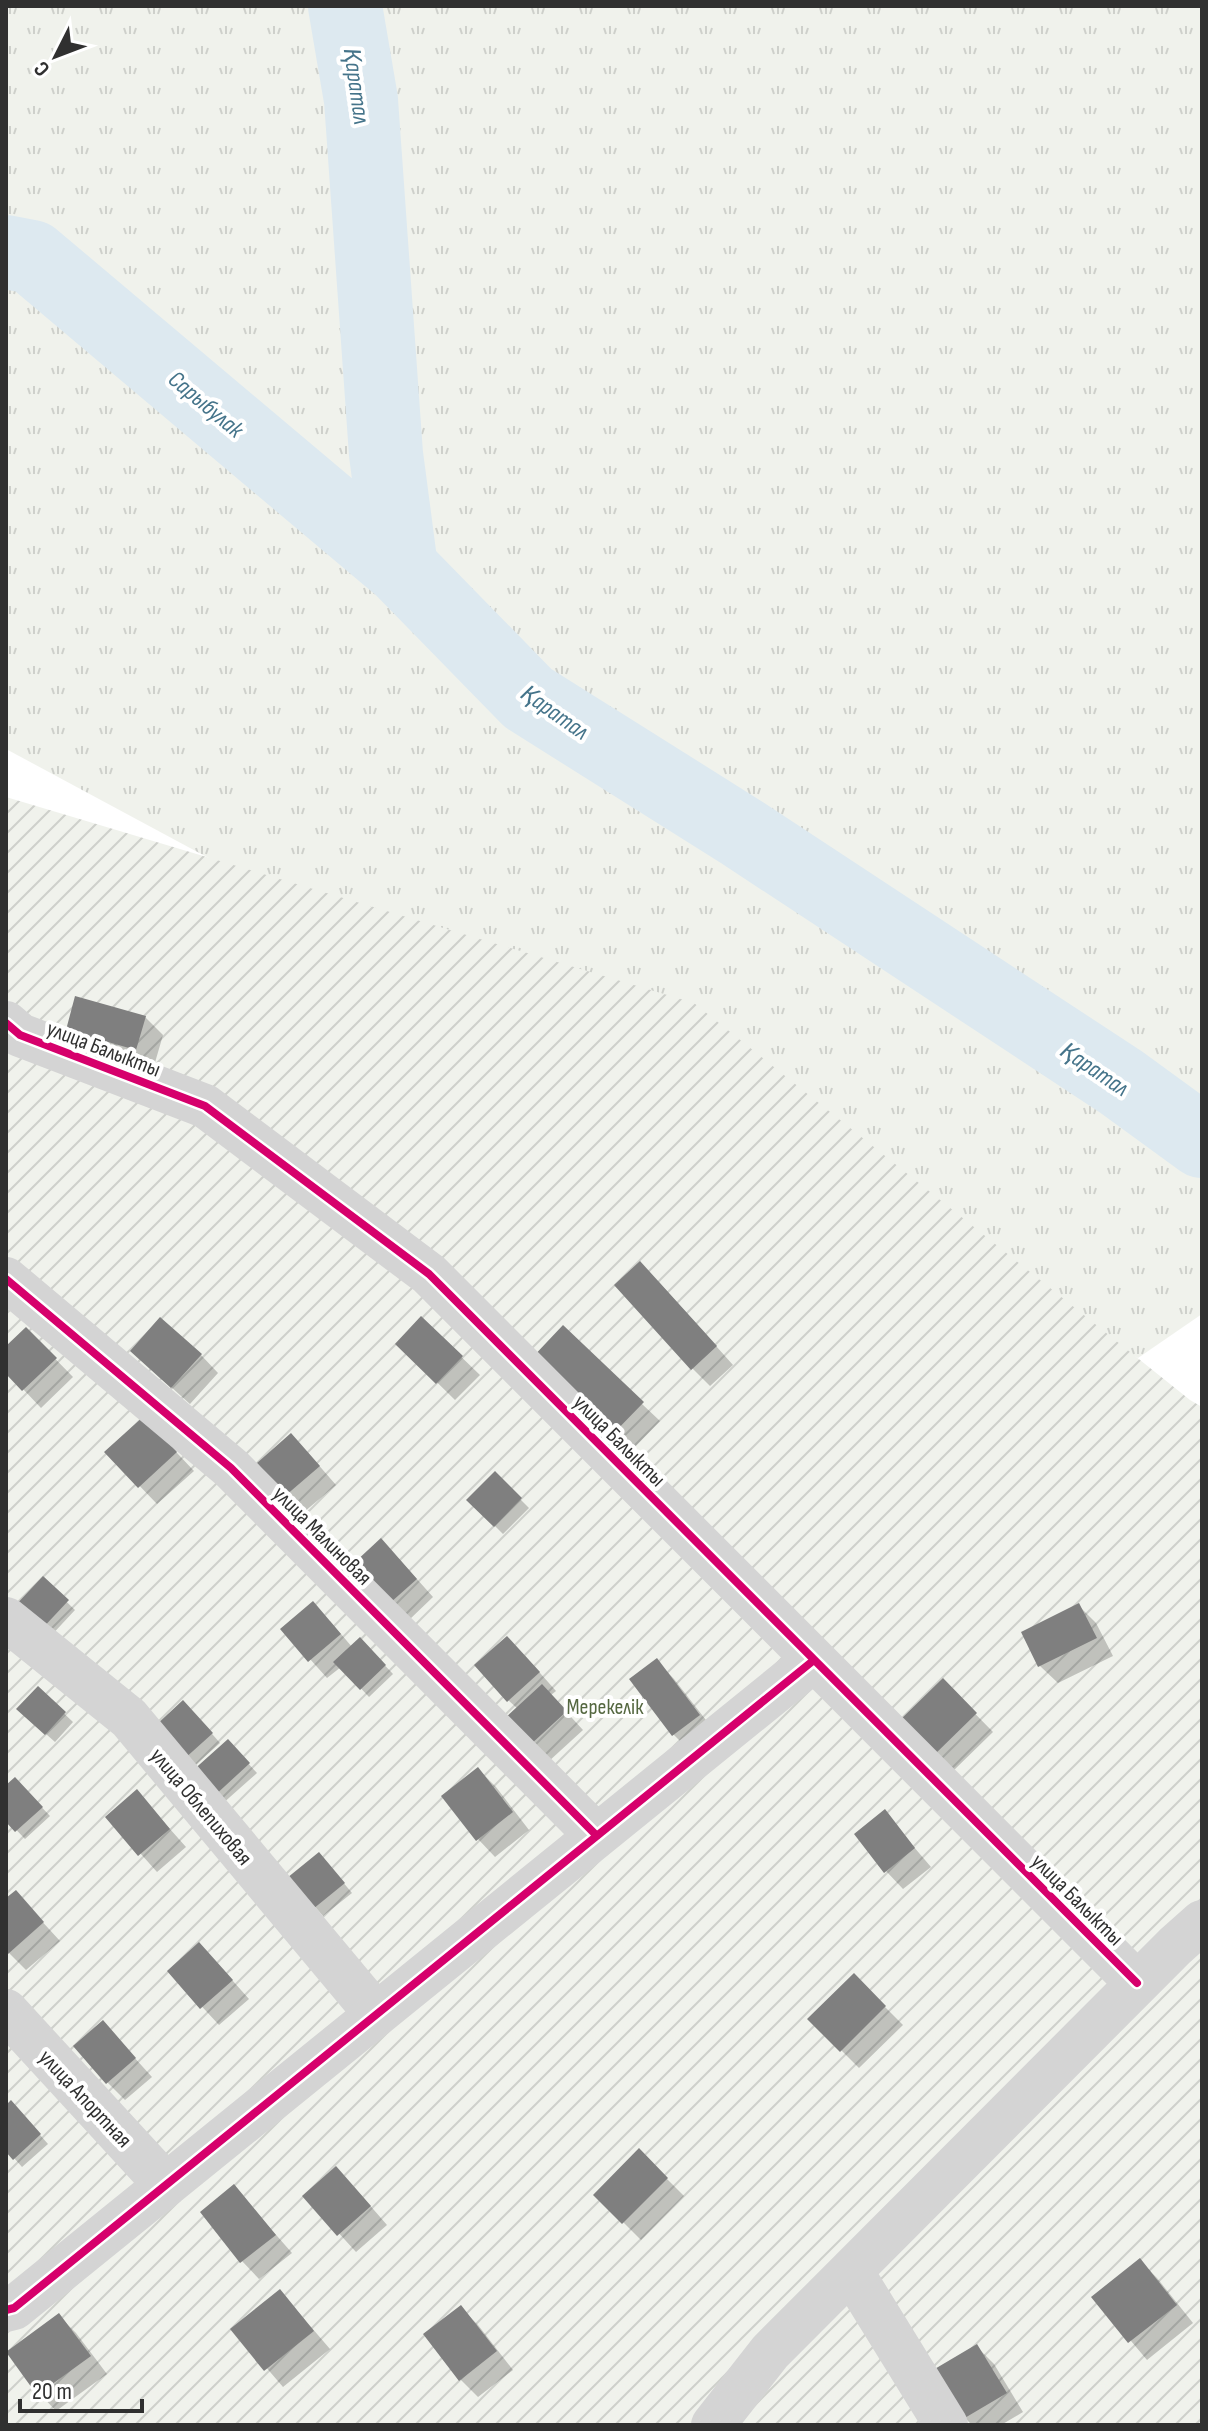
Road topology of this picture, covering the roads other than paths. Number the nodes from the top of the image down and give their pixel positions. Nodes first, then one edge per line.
1 (6, 1023) edge
2 (6, 1279) edge
3 (6, 1619) edge
4 (814, 1660) junction
5 (597, 1836) junction
6 (1202, 1922) edge
7 (1137, 1983) junction
8 (6, 2011) edge
9 (376, 2014) junction
10 (166, 2185) junction
11 (851, 2271) junction
12 (6, 2310) edge
13 (713, 2425) edge
14 (946, 2425) edge

1 - 4 street, улица Балыкты
2 - 5 street, улица Малиновая
3 - 9 street, улица Облепиховая
4 - 5 street
4 - 7 street, улица Балыкты
5 - 9 street
6 - 7 street
7 - 11 street
8 - 10 street, улица Апортная
9 - 10 street
10 - 12 street
11 - 13 street
11 - 14 street

